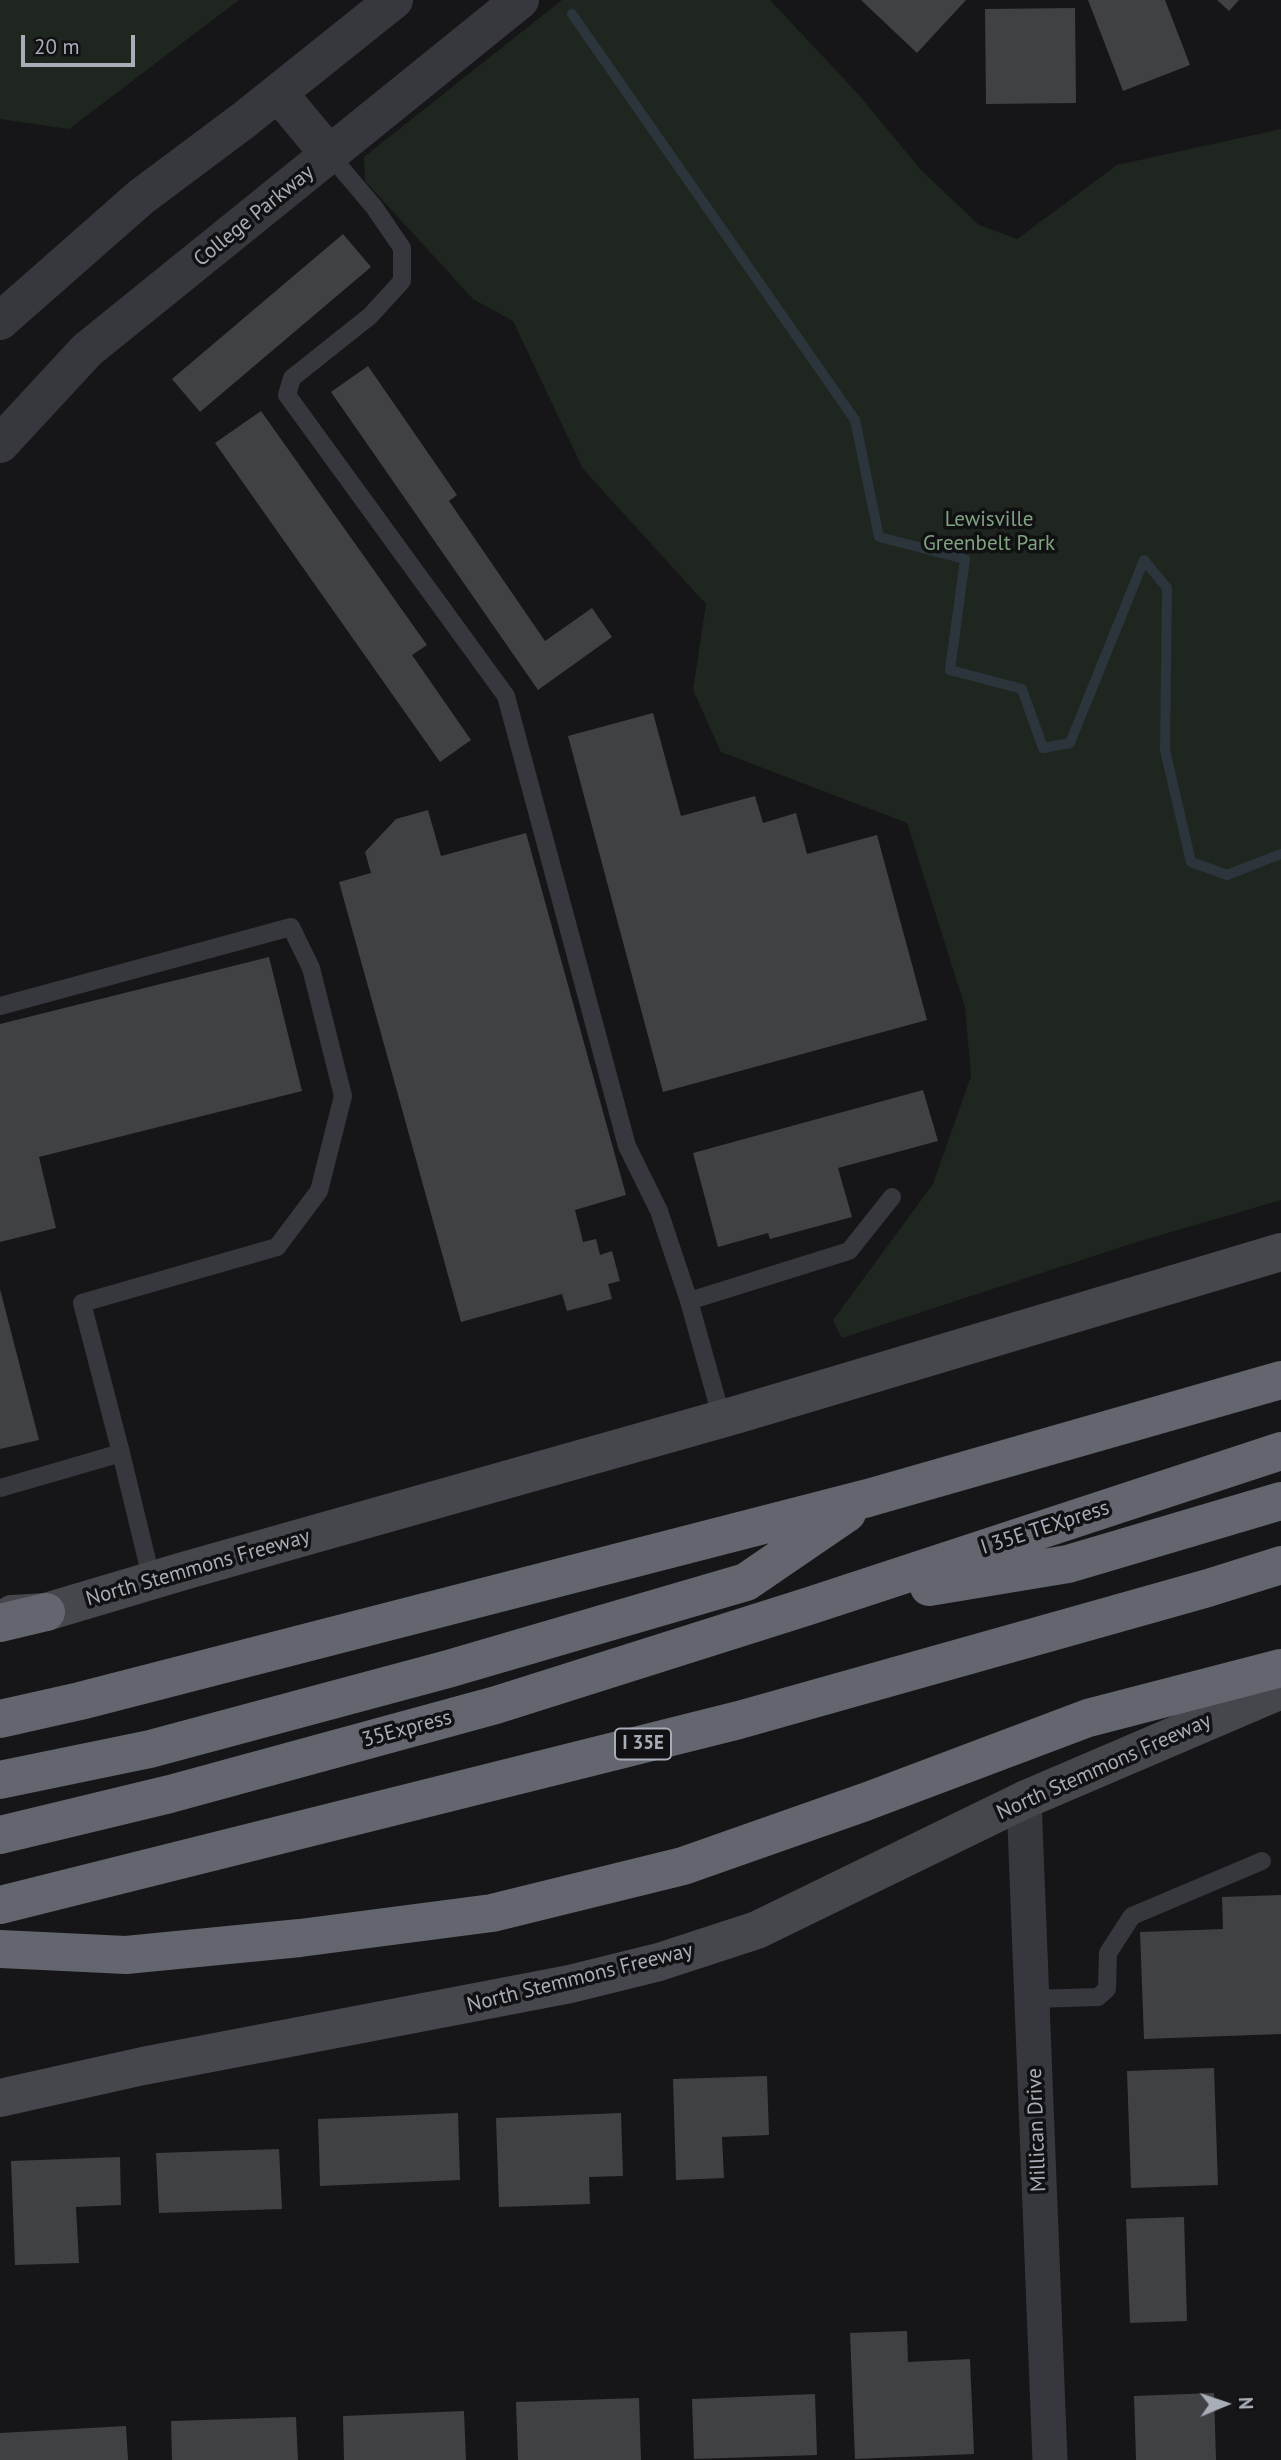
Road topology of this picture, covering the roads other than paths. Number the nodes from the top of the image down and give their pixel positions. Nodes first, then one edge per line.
1 (394, 0) edge
2 (520, 0) edge
3 (278, 93) junction
4 (330, 155) junction
5 (0, 321) edge
6 (0, 444) edge
7 (0, 1006) edge
8 (892, 1197) dead end
9 (1281, 1252) edge
10 (689, 1301) junction
11 (1281, 1380) edge
12 (722, 1419) junction
13 (1281, 1451) edge
14 (121, 1453) junction
15 (0, 1489) edge
16 (869, 1497) junction
17 (1281, 1501) edge
18 (1281, 1565) edge
19 (152, 1581) junction
20 (810, 1606) junction
21 (47, 1612) junction
22 (0, 1615) edge
23 (0, 1623) edge
24 (1281, 1668) edge
25 (1281, 1690) edge
26 (0, 1719) edge
27 (0, 1780) edge
28 (1024, 1800) junction
29 (0, 1835) edge
30 (1262, 1861) dead end
31 (0, 1905) edge
32 (0, 1949) edge
33 (1032, 1999) junction
34 (0, 2098) edge
35 (1050, 2460) edge

1 - 3 street
2 - 4 street, College Parkway
3 - 4 street
3 - 5 street
4 - 6 street, College Parkway
4 - 10 lane
7 - 14 lane
8 - 10 lane
9 - 12 main road, North Stemmons Freeway
10 - 12 lane
11 - 16 highway
12 - 19 main road, North Stemmons Freeway
13 - 20 highway, I 35E TEXpress
14 - 15 lane
14 - 19 lane
16 - 26 highway
16 - 27 highway
17 - 20 highway
18 - 31 highway, I 35E
19 - 21 main road, North Stemmons Freeway
20 - 29 highway, 35Express
21 - 22 main road, North Stemmons Freeway
21 - 23 highway
24 - 32 highway
25 - 28 main road, North Stemmons Freeway
28 - 33 street, Millican Drive
28 - 34 main road, North Stemmons Freeway
30 - 33 lane
33 - 35 street, Millican Drive

